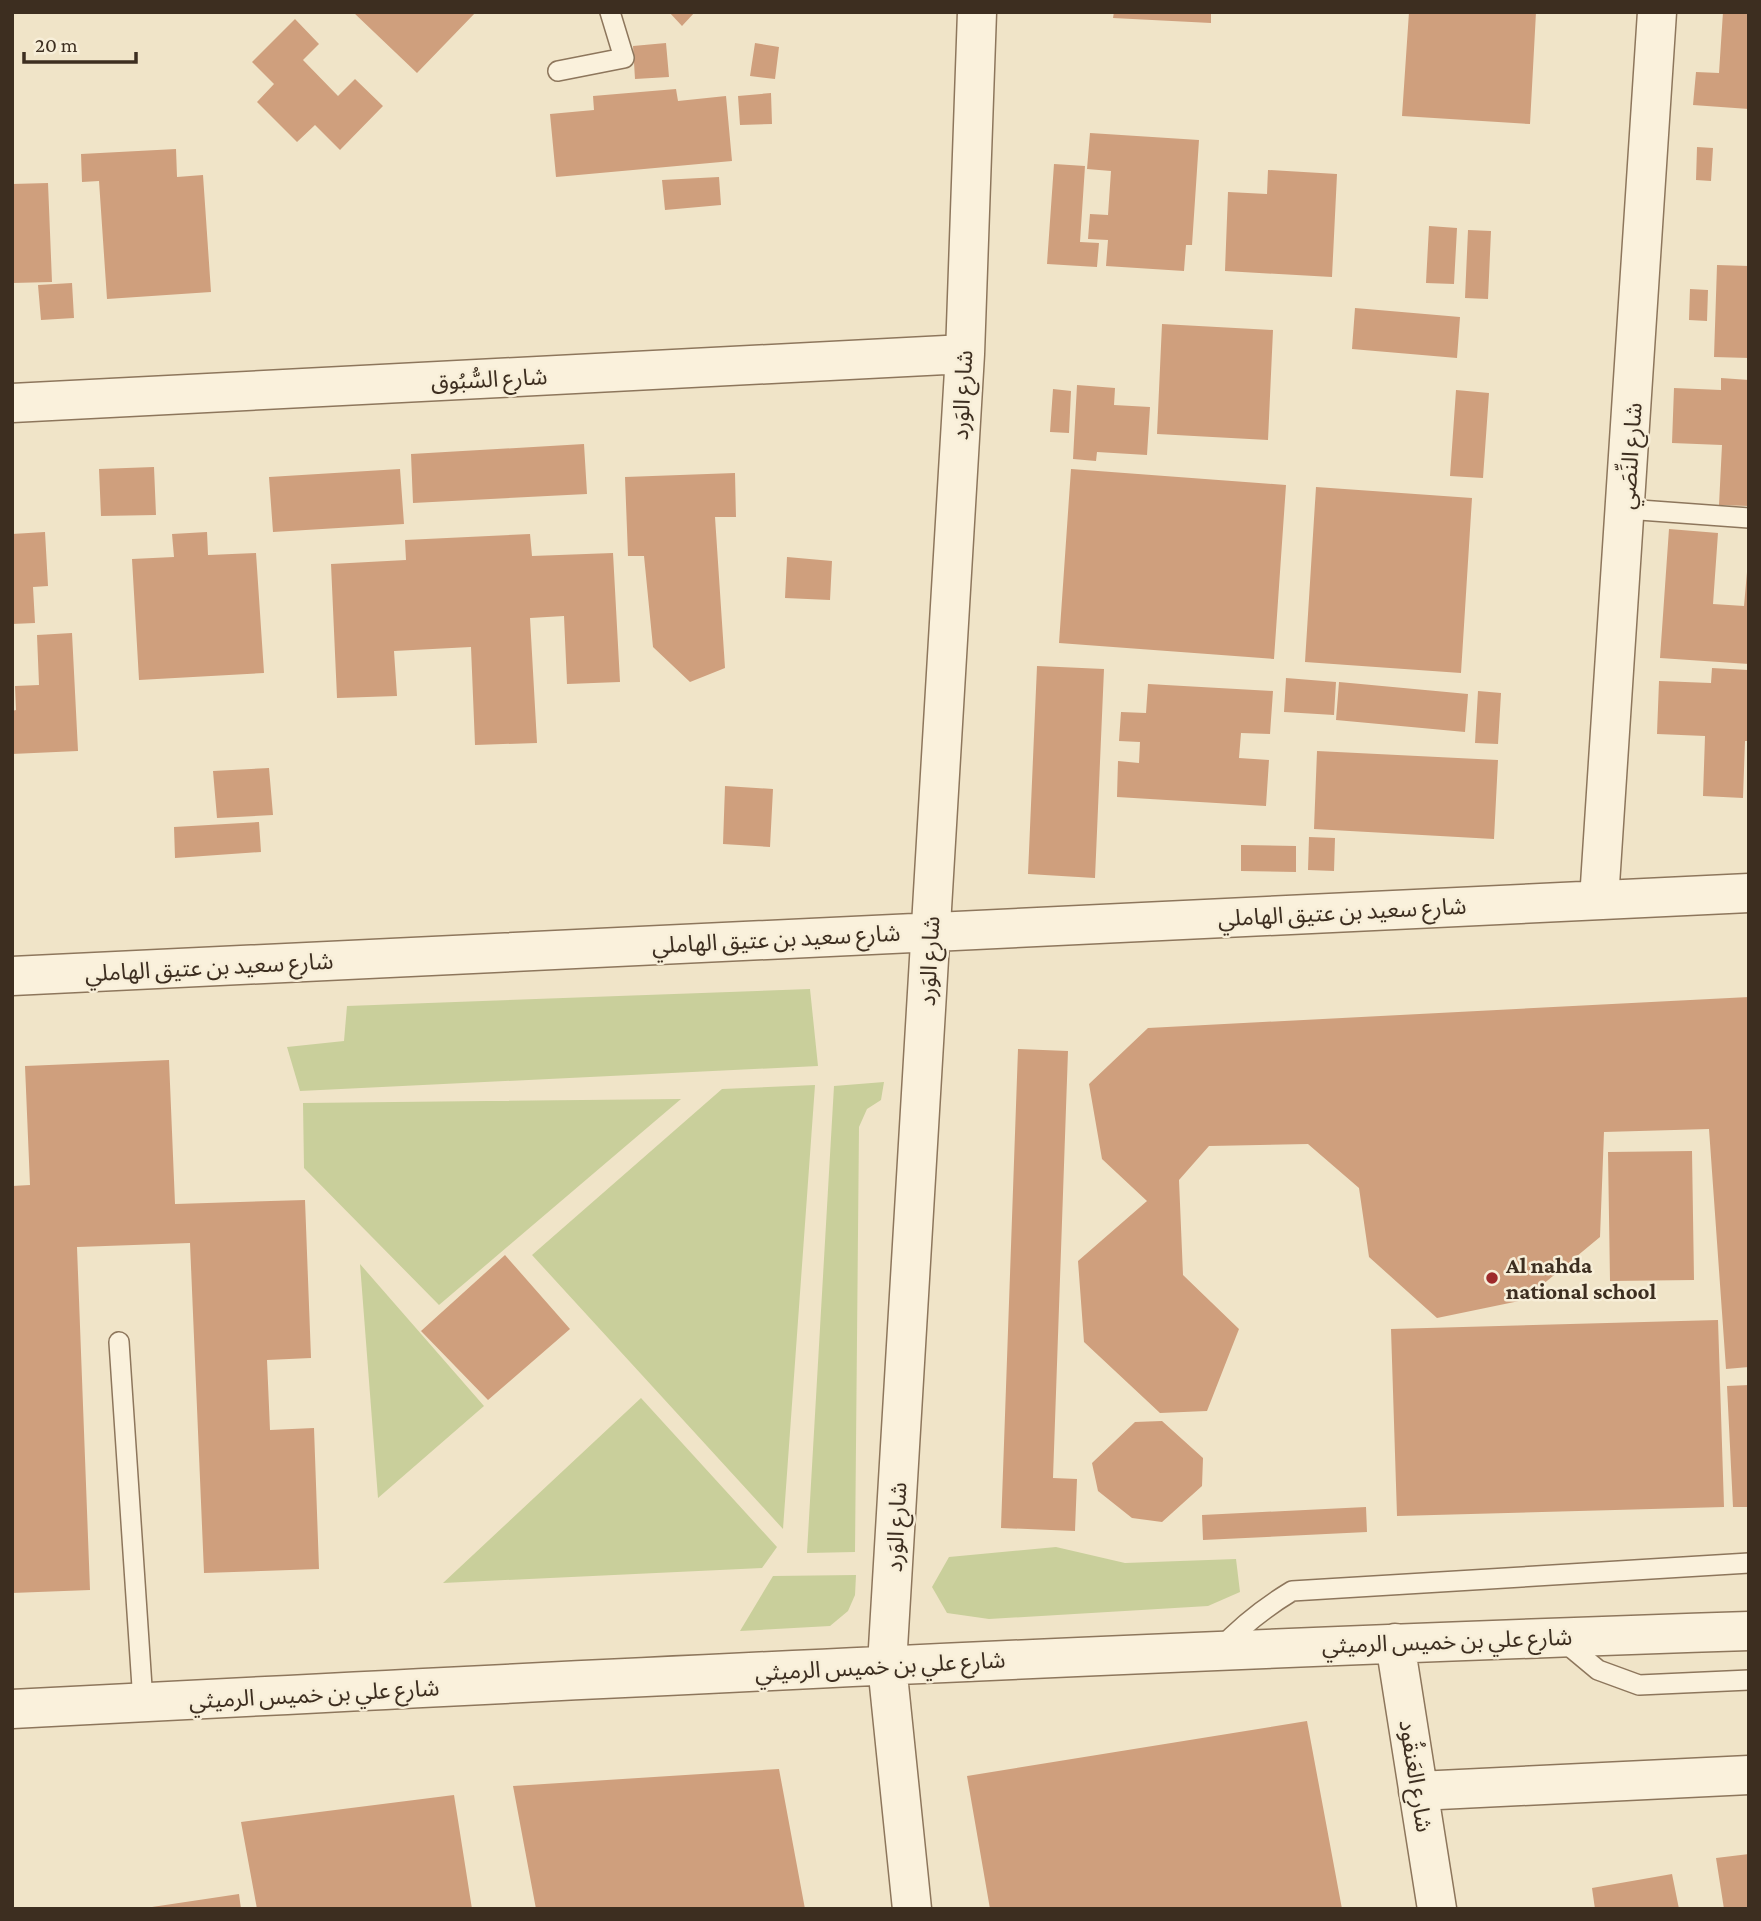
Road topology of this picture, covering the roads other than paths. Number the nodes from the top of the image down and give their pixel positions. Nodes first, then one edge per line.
1 (610, 12) edge
2 (978, 12) edge
3 (1657, 12) edge
4 (558, 71) dead end
5 (965, 354) junction
6 (12, 403) edge
7 (1626, 509) junction
8 (1749, 518) edge
9 (1749, 893) edge
10 (1599, 900) junction
11 (931, 932) junction
12 (12, 976) edge
13 (120, 1342) dead end
14 (1749, 1563) edge
15 (1749, 1631) edge
16 (1559, 1637) junction
17 (1395, 1643) junction
18 (1218, 1651) junction
19 (887, 1665) junction
20 (1749, 1680) edge
21 (143, 1702) junction
22 (12, 1709) edge
23 (1749, 1775) edge
24 (1418, 1791) junction
25 (912, 1909) edge
26 (1437, 1909) edge

1 - 4 lane
2 - 5 street, شارع الوَرد
3 - 7 street, شارع النِّصَي
5 - 6 street, شارع السُّبُوق
5 - 11 street, شارع الوَرد
7 - 8 lane
7 - 10 street, شارع النِّصَي
9 - 10 street, شارع سعيد بن عتيق الهاملي
10 - 11 street, شارع سعيد بن عتيق الهاملي
11 - 12 street, شارع سعيد بن عتيق الهاملي
11 - 19 street, شارع الوَرد
13 - 21 lane
14 - 18 lane
15 - 16 street, شارع علي بن خميس الرميثي
16 - 17 street, شارع علي بن خميس الرميثي
16 - 20 lane
17 - 18 street, شارع علي بن خميس الرميثي
17 - 24 street, شارع العَنقُود
18 - 19 street, شارع علي بن خميس الرميثي
19 - 21 street, شارع علي بن خميس الرميثي
19 - 25 street, شارع الوَرد
21 - 22 street, شارع علي بن خميس الرميثي
23 - 24 street
24 - 26 street, شارع العَنقُود

